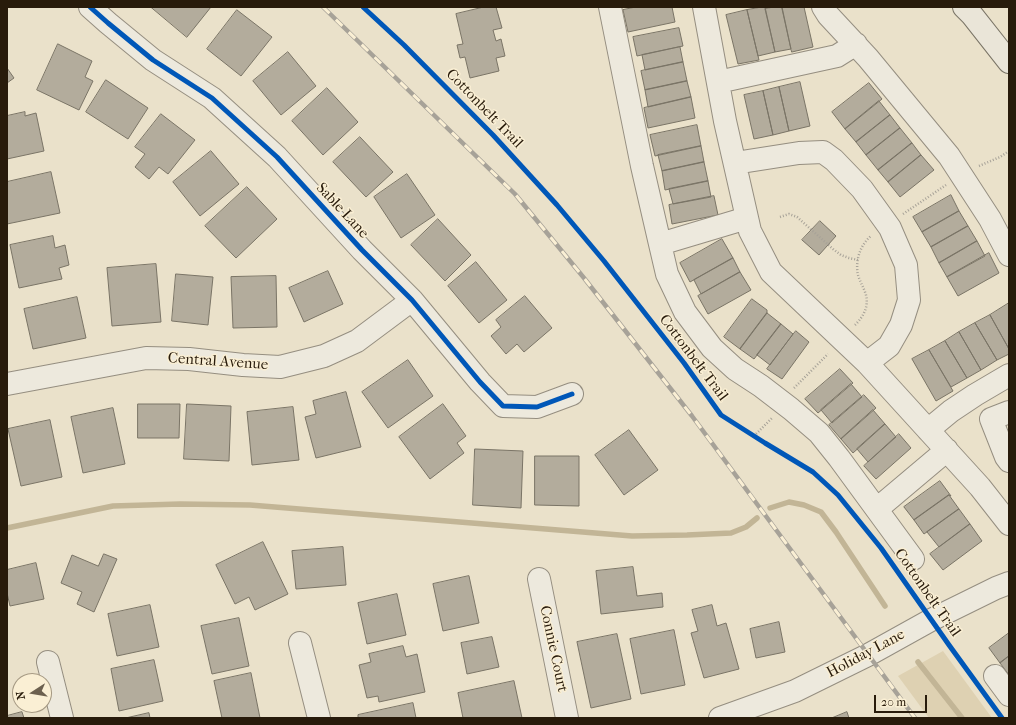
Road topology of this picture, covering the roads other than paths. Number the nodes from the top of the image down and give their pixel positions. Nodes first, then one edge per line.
1 (90, 7) edge
2 (610, 7) edge
3 (704, 7) edge
4 (823, 7) edge
5 (964, 7) edge
6 (856, 44) junction
7 (1009, 62) edge
8 (718, 82) junction
9 (735, 163) junction
10 (747, 218) junction
11 (660, 244) junction
12 (1009, 255) edge
13 (412, 300) junction
14 (868, 363) junction
15 (1009, 375) edge
16 (7, 384) edge
17 (572, 394) dead end
18 (1009, 412) edge
19 (928, 430) junction
20 (947, 450) junction
21 (1009, 461) edge
22 (877, 509) junction
23 (1009, 524) edge
24 (914, 559) dead end
25 (539, 579) dead end
26 (1009, 583) edge
27 (300, 643) dead end
28 (48, 662) dead end
29 (995, 676) dead end
30 (1009, 695) edge
31 (62, 718) edge
32 (319, 718) edge
33 (567, 718) edge
34 (720, 718) edge

1 - 13 street, Sable Lane
2 - 11 street
3 - 8 street
4 - 6 street
5 - 7 main road
6 - 8 street
6 - 12 street
8 - 9 street
9 - 10 street
9 - 14 street
10 - 11 street
10 - 14 street
11 - 22 street
13 - 16 street, Central Avenue
13 - 17 street, Sable Lane
14 - 19 street
15 - 19 street
18 - 21 street
19 - 20 street
20 - 22 street
20 - 23 street
22 - 24 street
25 - 33 street, Connie Court
26 - 34 street, Holiday Lane
27 - 32 street
28 - 31 street
29 - 30 street

